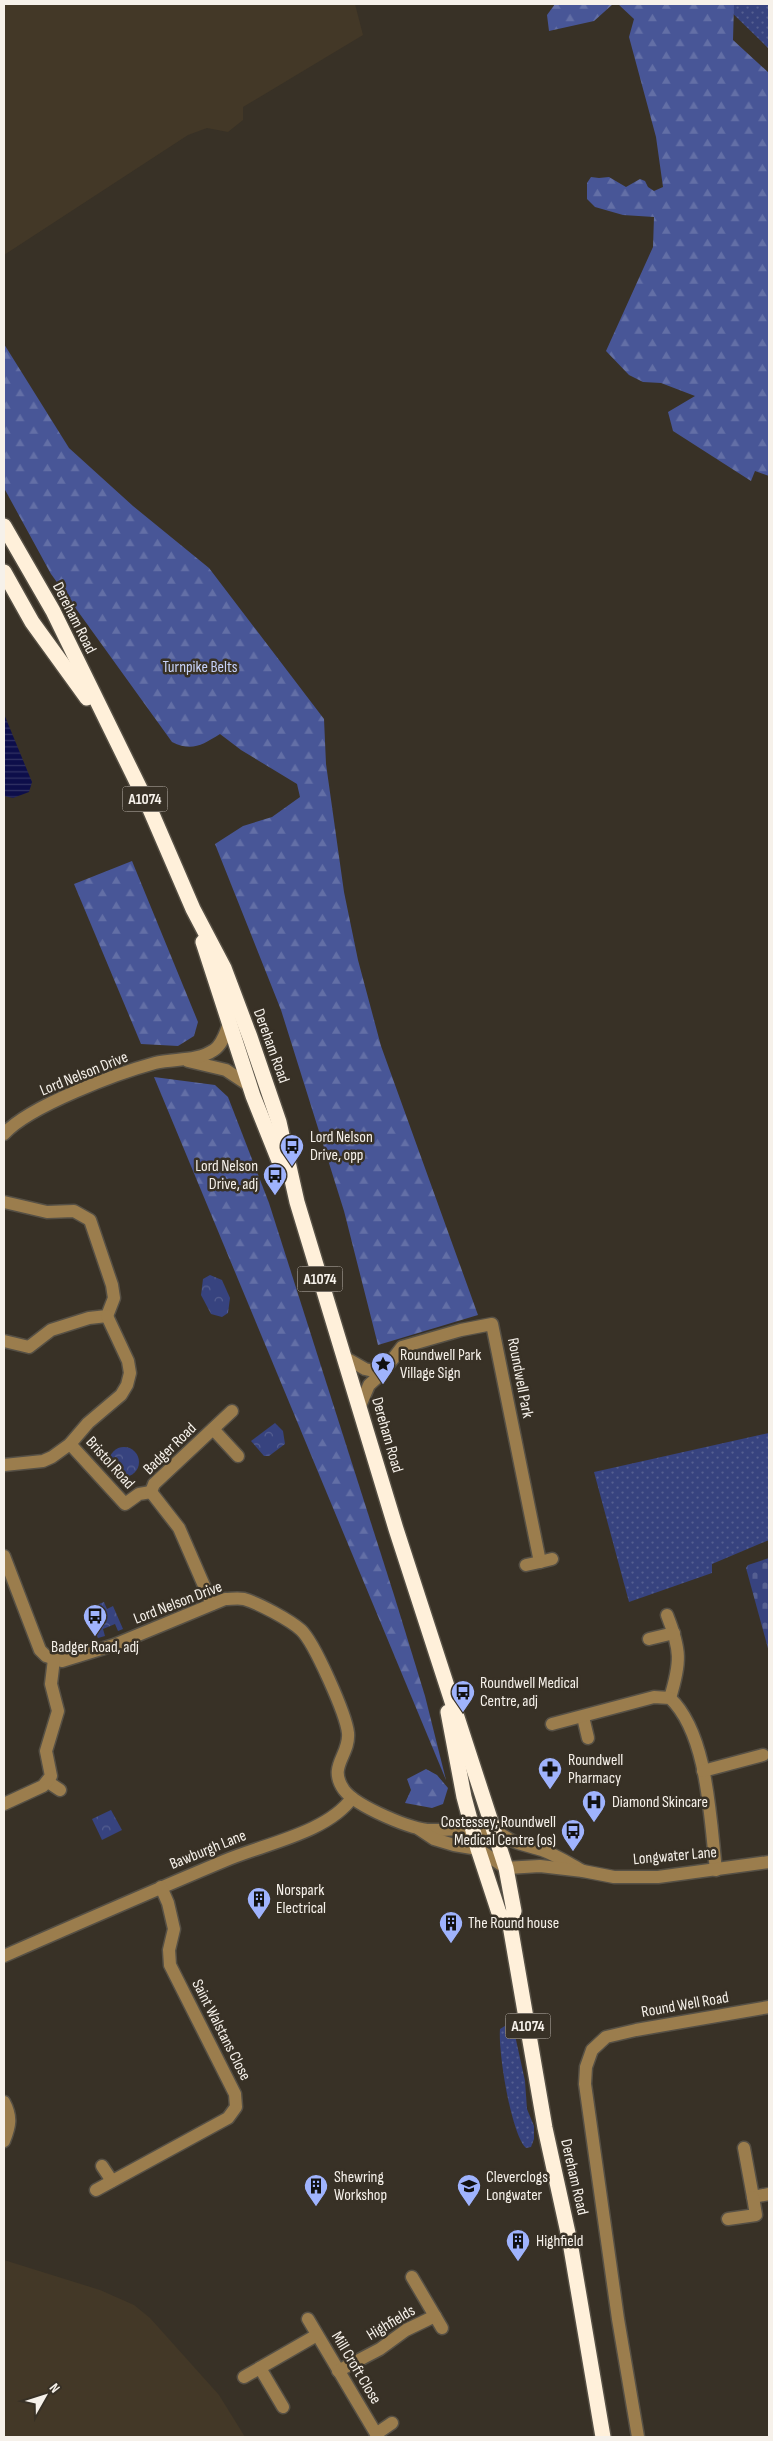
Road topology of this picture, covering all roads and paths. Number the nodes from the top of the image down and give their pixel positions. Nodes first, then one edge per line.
1 (4, 526) edge
2 (4, 572) edge
3 (109, 728) junction
4 (193, 909) junction
5 (229, 1024) junction
6 (184, 1060) junction
7 (250, 1086) junction
8 (4, 1134) edge
9 (4, 1202) edge
10 (296, 1202) junction
11 (107, 1316) junction
12 (4, 1341) edge
13 (344, 1356) junction
14 (382, 1373) junction
15 (360, 1406) junction
16 (232, 1410) dead end
17 (213, 1430) junction
18 (70, 1444) junction
19 (238, 1456) dead end
20 (4, 1465) edge
21 (151, 1492) junction
22 (125, 1504) joint
23 (4, 1556) edge
24 (526, 1565) dead end
25 (212, 1604) junction
26 (668, 1615) dead end
27 (674, 1632) junction
28 (649, 1639) dead end
29 (436, 1649) junction
30 (54, 1659) junction
31 (670, 1698) junction
32 (583, 1717) junction
33 (552, 1724) dead end
34 (588, 1738) dead end
35 (763, 1755) dead end
36 (703, 1771) junction
37 (48, 1782) junction
38 (60, 1790) dead end
39 (352, 1798) junction
40 (4, 1804) edge
41 (473, 1828) junction
42 (420, 1829) junction
43 (495, 1832) junction
44 (478, 1849) junction
45 (769, 1862) edge
46 (506, 1868) junction
47 (716, 1870) junction
48 (583, 1871) junction
49 (161, 1887) junction
50 (510, 1925) junction
51 (4, 1956) edge
52 (769, 2007) edge
53 (606, 2037) joint
54 (4, 2102) edge
55 (4, 2141) edge
56 (744, 2148) dead end
57 (102, 2166) dead end
58 (112, 2181) junction
59 (96, 2190) dead end
60 (769, 2194) edge
61 (753, 2197) junction
62 (728, 2219) dead end
63 (412, 2277) dead end
64 (435, 2316) junction
65 (308, 2319) dead end
66 (442, 2328) dead end
67 (317, 2335) junction
68 (260, 2368) junction
69 (338, 2371) junction
70 (244, 2377) dead end
71 (283, 2407) dead end
72 (392, 2424) dead end
73 (377, 2436) edge
74 (603, 2437) edge
75 (638, 2437) edge

1 - 3 highway, Dereham Road / A1074
2 - 3 highway, Dereham Road / A1074
3 - 4 highway, Dereham Road / A1074
4 - 5 highway, Dereham Road / A1074
4 - 10 highway, Dereham Road / A1074
5 - 6 street, Lord Nelson Drive
5 - 7 highway, Dereham Road / A1074
6 - 7 street, Lord Nelson Drive
6 - 8 street, Lord Nelson Drive
7 - 10 highway, Dereham Road / A1074
9 - 11 street
10 - 13 highway, Dereham Road / A1074
11 - 12 street
11 - 18 street, Bristol Road
13 - 14 street
13 - 15 highway, Dereham Road / A1074
14 - 15 street, Roundwell Park
14 - 24 street, Roundwell Park
15 - 29 highway, Dereham Road / A1074
16 - 17 street, Badger Road
17 - 19 street, Badger Road
17 - 21 street, Badger Road
18 - 20 street, Bristol Road
18 - 22 street, Bristol Road
21 - 22 street, Badger Road
21 - 25 street, Badger Road
23 - 30 street
25 - 30 street, Lord Nelson Drive
25 - 39 street, Lord Nelson Drive
26 - 27 street
27 - 28 street
27 - 31 street
29 - 41 highway, Dereham Road / A1074
29 - 43 highway, Dereham Road / A1074
30 - 37 street
31 - 32 street
31 - 36 street
32 - 33 street
32 - 34 street
35 - 36 street
36 - 47 street
37 - 38 street
37 - 40 street
39 - 42 street
39 - 49 street, Bawburgh Lane
41 - 42 street
41 - 43 street
41 - 44 highway, Dereham Road / A1074
42 - 44 street
43 - 44 highway
43 - 46 highway, Dereham Road / A1074
43 - 48 street, Longwater Lane
44 - 46 street
44 - 50 highway, Dereham Road / A1074
45 - 47 street, Longwater Lane
46 - 48 street, Longwater Lane
46 - 50 highway, Dereham Road / A1074
47 - 48 street, Longwater Lane
49 - 51 street, Bawburgh Lane
49 - 58 street, Saint Walstans Close
50 - 74 highway, Dereham Road / A1074
52 - 53 street, Round Well Road
53 - 75 street, Dereham Road
54 - 55 street
56 - 61 street
57 - 58 street
58 - 59 street, Saint Walstans Close
60 - 61 street
61 - 62 street
63 - 64 street, Highfields
64 - 66 street, Highfields
64 - 69 street, Highfields
65 - 67 street, Mill Croft Close
67 - 68 street
67 - 69 street, Mill Croft Close
68 - 70 street
68 - 71 street
69 - 73 street, Mill Croft Close
72 - 73 street, Mill Croft Close

